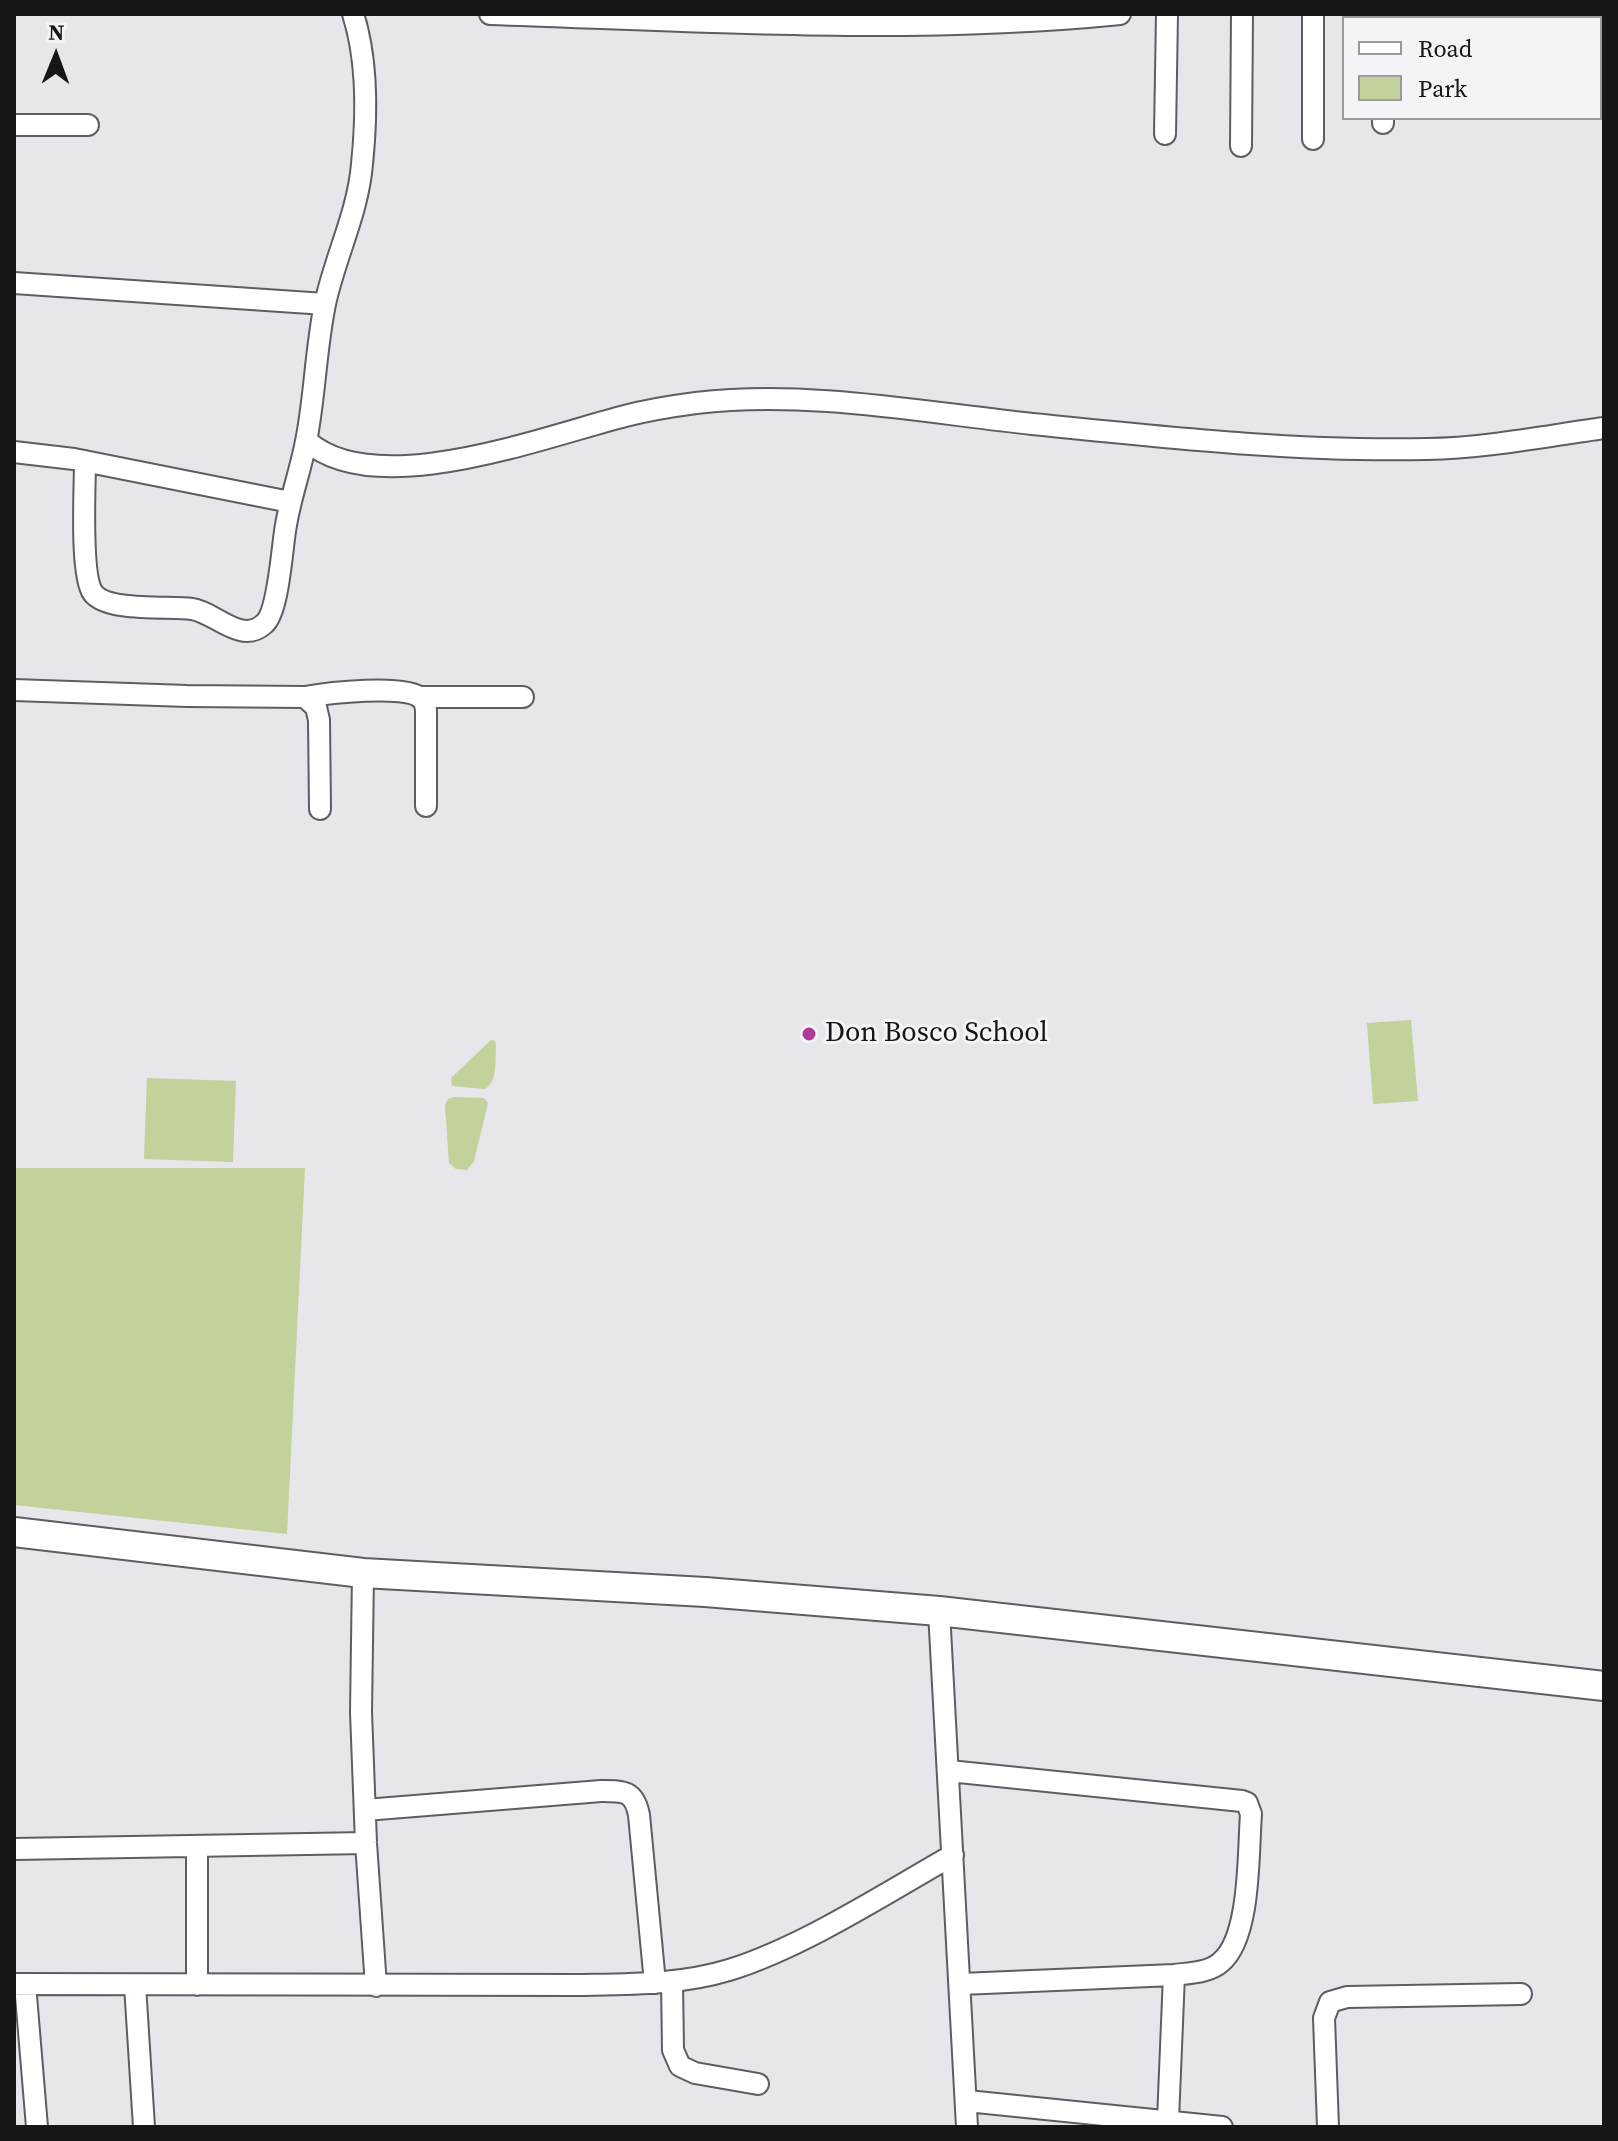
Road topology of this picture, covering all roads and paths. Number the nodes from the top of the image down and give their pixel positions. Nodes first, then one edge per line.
1 (353, 14) edge
2 (490, 14) edge
3 (1120, 14) edge
4 (1167, 14) edge
5 (1242, 14) edge
6 (1313, 14) edge
7 (14, 125) edge
8 (88, 125) dead end
9 (1165, 134) dead end
10 (1313, 139) dead end
11 (1241, 146) dead end
12 (14, 283) edge
13 (325, 304) junction
14 (1604, 428) edge
15 (307, 441) junction
16 (14, 452) edge
17 (85, 461) junction
18 (290, 502) junction
19 (14, 690) edge
20 (305, 697) junction
21 (419, 697) junction
22 (523, 697) dead end
23 (426, 806) dead end
24 (320, 809) dead end
25 (14, 1532) edge
26 (363, 1573) junction
27 (939, 1611) junction
28 (1604, 1686) edge
29 (949, 1771) junction
30 (365, 1810) junction
31 (366, 1843) junction
32 (197, 1847) junction
33 (14, 1849) edge
34 (953, 1855) junction
35 (1174, 1975) junction
36 (664, 1982) junction
37 (20, 1984) edge
38 (961, 1984) junction
39 (135, 1985) junction
40 (197, 1985) junction
41 (376, 1986) junction
42 (1521, 1994) dead end
43 (758, 2084) dead end
44 (967, 2101) junction
45 (1168, 2120) junction
46 (37, 2127) edge
47 (144, 2127) edge
48 (967, 2127) edge
49 (1222, 2127) edge
50 (1328, 2127) edge

1 - 13 street
2 - 3 street
4 - 9 street
5 - 11 street
6 - 10 street
7 - 8 street
12 - 13 street
13 - 15 street
14 - 15 street
15 - 18 street
16 - 17 street
17 - 18 street
17 - 18 street
19 - 20 street
20 - 21 street
20 - 24 street
21 - 22 street
21 - 23 street
25 - 26 street
26 - 27 street
26 - 30 street
27 - 28 street
27 - 29 street
29 - 34 street
29 - 35 street
30 - 31 street
30 - 36 street
31 - 32 street
31 - 41 street
32 - 33 street
32 - 40 street
34 - 36 street
34 - 38 street
35 - 38 street
35 - 45 street
36 - 41 street
36 - 43 street
37 - 39 street
37 - 46 street
38 - 44 street
39 - 40 street
39 - 47 street
40 - 41 street
42 - 50 street
44 - 45 street
44 - 48 street
45 - 49 street

